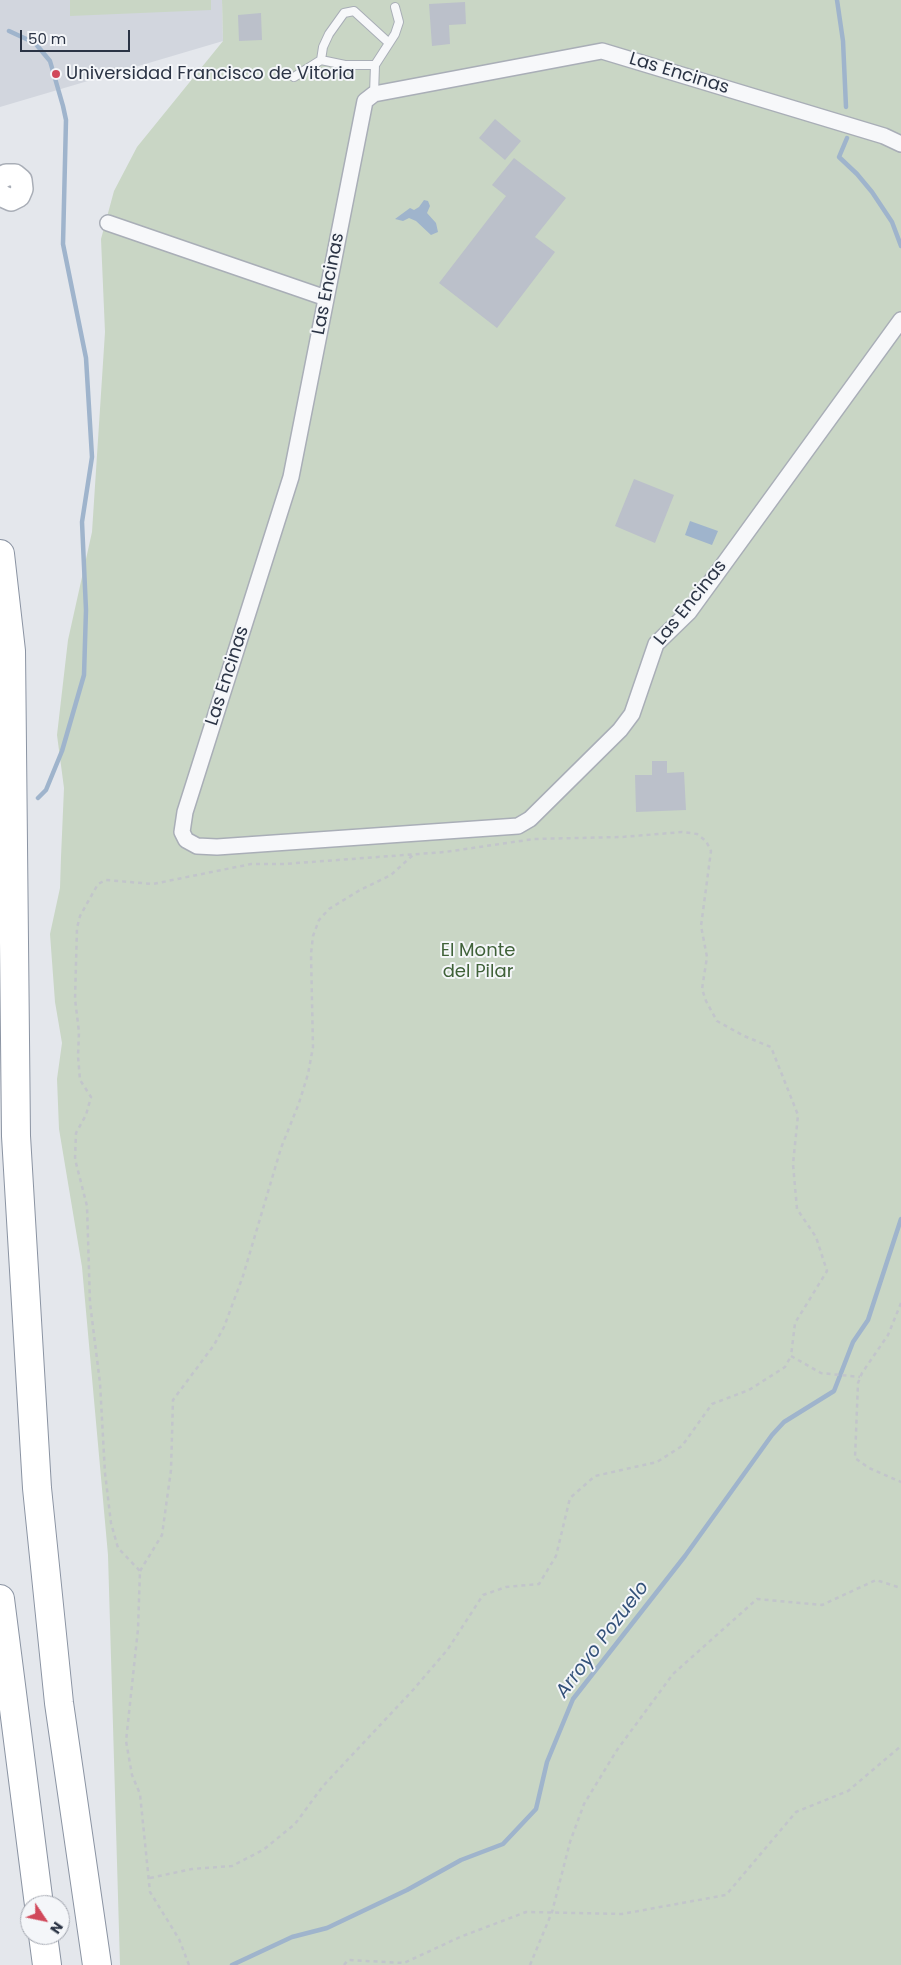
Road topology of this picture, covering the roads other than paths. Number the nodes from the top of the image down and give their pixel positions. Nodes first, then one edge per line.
1 (395, 7) dead end
2 (389, 43) junction
3 (322, 60) junction
4 (375, 65) junction
5 (294, 77) dead end
6 (374, 94) junction
7 (901, 144) edge
8 (0, 179) edge
9 (0, 196) edge
10 (108, 223) dead end
11 (326, 298) junction
12 (901, 320) edge
13 (0, 554) edge
14 (0, 1599) edge
15 (38, 1895) edge
16 (44, 1945) edge
17 (47, 1965) edge
18 (97, 1965) edge

1 - 2 lane
2 - 3 lane
2 - 4 lane
3 - 4 lane
3 - 5 lane
4 - 6 lane
6 - 7 street, Las Encinas
6 - 11 street, Las Encinas
8 - 9 street
10 - 11 street
11 - 12 street, Las Encinas
13 - 18 highway
14 - 15 highway
16 - 17 highway

